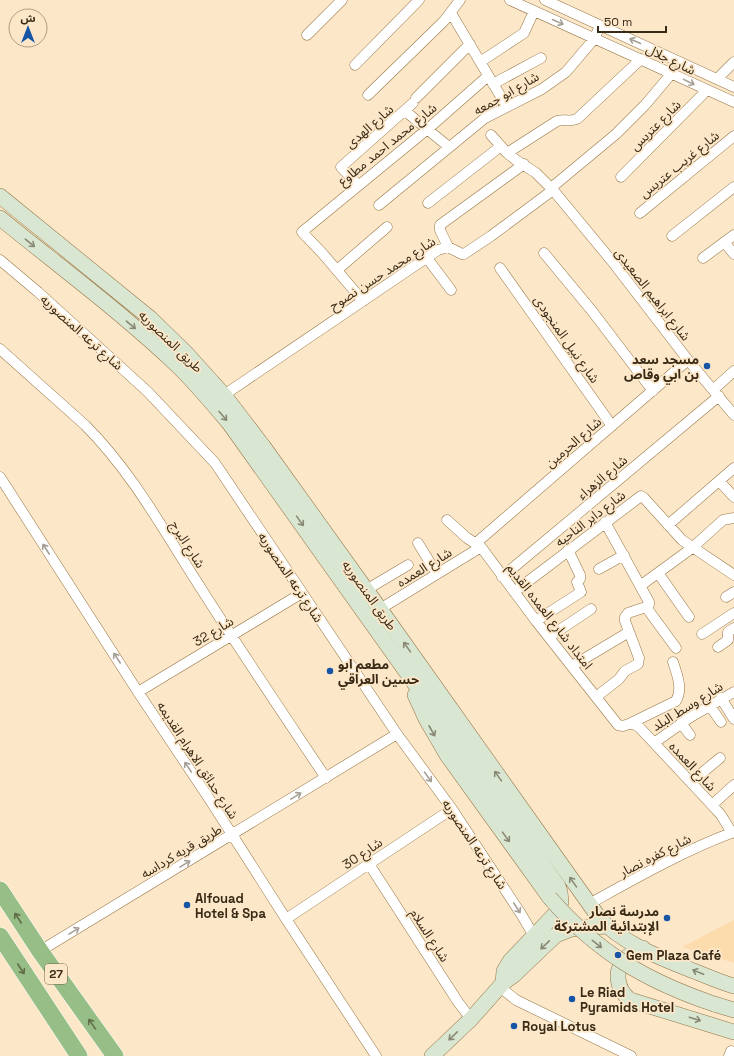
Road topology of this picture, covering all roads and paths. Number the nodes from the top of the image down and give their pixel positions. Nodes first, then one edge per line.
1 (342, 0) edge
2 (419, 0) edge
3 (460, 0) edge
4 (510, 0) edge
5 (545, 0) edge
6 (534, 11) junction
7 (451, 13) junction
8 (600, 26) junction
9 (307, 35) dead end
10 (594, 39) junction
11 (470, 44) junction
12 (541, 58) dead end
13 (641, 59) junction
14 (480, 62) junction
15 (734, 62) edge
16 (355, 65) dead end
17 (672, 73) junction
18 (717, 79) junction
19 (490, 80) junction
20 (734, 87) edge
21 (707, 90) junction
22 (368, 95) dead end
23 (734, 102) edge
24 (506, 107) junction
25 (405, 111) junction
26 (427, 129) junction
27 (491, 135) dead end
28 (734, 136) edge
29 (450, 147) junction
30 (504, 149) junction
31 (524, 164) junction
32 (621, 177) dead end
33 (358, 185) junction
34 (734, 187) edge
35 (552, 189) junction
36 (0, 196) edge
37 (428, 202) dead end
38 (379, 205) dead end
39 (640, 213) dead end
40 (0, 218) edge
41 (387, 227) dead end
42 (734, 235) edge
43 (672, 236) dead end
44 (724, 242) junction
45 (448, 246) junction
46 (544, 253) dead end
47 (734, 254) edge
48 (427, 258) junction
49 (703, 258) dead end
50 (0, 260) edge
51 (500, 268) dead end
52 (338, 270) junction
53 (451, 290) dead end
54 (363, 301) junction
55 (0, 349) edge
56 (688, 360) junction
57 (734, 371) edge
58 (653, 390) junction
59 (716, 393) junction
60 (224, 395) junction
61 (734, 415) edge
62 (612, 426) junction
63 (734, 468) edge
64 (0, 477) edge
65 (719, 481) junction
66 (734, 497) edge
67 (734, 518) edge
68 (447, 520) dead end
69 (606, 522) junction
70 (668, 525) junction
71 (418, 543) dead end
72 (478, 545) junction
73 (692, 548) junction
74 (568, 550) junction
75 (624, 556) junction
76 (408, 565) dead end
77 (599, 569) dead end
78 (658, 573) junction
79 (437, 574) junction
80 (734, 575) edge
81 (502, 577) junction
82 (640, 586) junction
83 (366, 590) junction
84 (514, 592) junction
85 (302, 593) junction
86 (646, 607) junction
87 (380, 609) junction
88 (590, 610) dead end
89 (734, 613) edge
90 (689, 617) dead end
91 (536, 622) junction
92 (734, 628) edge
93 (630, 632) junction
94 (702, 634) dead end
95 (232, 635) junction
96 (549, 637) junction
97 (718, 647) dead end
98 (676, 648) dead end
99 (673, 662) dead end
100 (572, 666) junction
101 (405, 670) junction
102 (138, 692) junction
103 (734, 692) edge
104 (596, 698) junction
105 (721, 698) junction
106 (710, 706) junction
107 (734, 719) edge
108 (721, 722) dead end
109 (681, 723) junction
110 (629, 724) junction
111 (397, 734) junction
112 (690, 735) dead end
113 (654, 743) junction
114 (720, 758) dead end
115 (326, 778) junction
116 (691, 782) junction
117 (734, 785) edge
118 (712, 805) junction
119 (452, 809) junction
120 (733, 833) edge
121 (232, 835) junction
122 (368, 864) junction
123 (0, 890) edge
124 (589, 904) junction
125 (286, 919) junction
126 (607, 926) junction
127 (0, 936) edge
128 (534, 936) junction
129 (643, 948) junction
130 (40, 952) junction
131 (502, 985) junction
132 (734, 986) edge
133 (734, 1010) edge
134 (471, 1019) junction
135 (734, 1032) edge
136 (79, 1056) edge
137 (115, 1056) edge
138 (376, 1056) edge
139 (432, 1056) edge
140 (631, 1056) edge

1 - 9 street
2 - 16 street
3 - 7 street
4 - 6 street, شارع جلال
5 - 8 street, شارع جلال
6 -> 10 street, شارع جلال
6 - 14 street
7 - 11 street
7 - 22 street
8 - 10 street, شارع ابو جمعه
18 -> 8 street, شارع جلال
10 - 13 street, شارع جلال
10 - 24 street, شارع ابو جمعه
11 - 14 street
11 - 25 street, شارع الهدى
12 - 19 street, شارع محمد احمد مطاوع
13 - 17 street, شارع جلال
13 - 30 street
14 - 19 street
15 - 18 street
17 -> 21 street, شارع جلال
17 - 35 street, شارع محمد حسن نصوح
18 - 20 street, شارع جلال
19 - 24 street
19 - 26 street, شارع محمد احمد مطاوع
21 - 23 street, شارع جلال
21 - 32 street, شارع عتريس
24 - 29 street, شارع ابو جمعه
25 - 26 street
25 - 33 street, شارع الهدى
26 - 29 street
26 - 33 street, شارع محمد احمد مطاوع
27 - 30 street, شارع ابراهيم الصعيدى
28 - 39 street, شارع غريب عتريس
29 - 38 street, شارع ابو جمعه
30 - 31 street, شارع ابراهيم الصعيدى
30 - 37 street
31 - 35 street, شارع ابراهيم الصعيدى
31 - 45 street
33 - 52 street, شارع محمد احمد مطاوع
34 - 43 street
35 - 45 street, شارع محمد حسن نصوح
35 - 56 street, شارع ابراهيم الصعيدى
36 - 60 main road, طريق المنصوريه
40 -> 101 main road, طريق المنصوريه
41 - 52 street
42 - 44 street
44 - 47 street
44 - 49 street
45 - 48 street, شارع محمد حسن نصوح
46 - 58 street
48 - 53 street
48 - 54 street, شارع محمد حسن نصوح
50 - 85 street, شارع ترعه المنصوريه
51 - 62 street, شارع نبيل المنجودى
52 - 54 street
54 - 60 street, شارع محمد حسن نصوح
55 - 95 street, شارع البرج
56 - 58 street, شارع الحرمين
56 - 59 street, شارع ابراهيم الصعيدى
57 - 59 street, شارع الزهراء
58 - 62 street, شارع الحرمين
59 - 61 street, شارع ابراهيم الصعيدى
59 - 81 street, شارع الزهراء
60 - 83 main road, طريق المنصوريه
62 - 72 street, شارع الحرمين
63 - 65 street
102 -> 64 street, شارع حدائق الاهرام القديمه
65 - 66 street
65 - 70 street
67 - 73 street
68 - 72 street, امتداد شارع العمده القديم
69 - 70 street, شارع داير الناحيه
69 - 74 street, شارع داير الناحيه
69 - 75 street
70 - 73 street, شارع داير الناحيه
71 - 79 street
72 - 79 street, شارع العمده
72 - 81 street, امتداد شارع العمده القديم
73 - 78 street
73 - 80 street, شارع داير الناحيه
74 - 84 street, شارع داير الناحيه
74 - 91 street
75 - 77 street
75 - 82 street
76 - 83 street
78 - 82 street
78 - 90 street
79 - 87 street, شارع العمده
81 - 84 street, امتداد شارع العمده القديم
82 - 86 street
83 - 87 main road, طريق المنصوريه
84 - 91 street, امتداد شارع العمده القديم
85 - 95 street, شارع 32
85 - 111 street, شارع ترعه المنصوريه
86 - 93 street
86 - 98 street
124 -> 87 main road, طريق المنصوريه
88 - 96 street
89 - 94 street
91 - 96 street, امتداد شارع العمده القديم
92 - 97 street
93 - 100 street
93 - 104 street
95 - 102 street, شارع 32
95 - 115 street, شارع البرج
96 - 100 street, امتداد شارع العمده القديم
99 - 110 street
100 - 104 street, امتداد شارع العمده القديم
101 - 128 main road, طريق المنصوريه
101 -> 133 main road, bridge
121 -> 102 street, شارع حدائق الاهرام القديمه
103 - 105 street, شارع وسط البلد
104 - 110 street, امتداد شارع العمده القديم
105 - 106 street, شارع وسط البلد
105 - 107 street
106 - 108 street
106 - 109 street, شارع وسط البلد
109 - 112 street
109 - 113 street, شارع وسط البلد
110 - 113 street, شارع العمده
111 - 115 street, طريق قريه كرداسه
111 -> 119 street, شارع ترعه المنصوريه
113 - 116 street, شارع العمده
114 - 116 street
121 -> 115 street, طريق قريه كرداسه
116 - 118 street, شارع العمده
117 - 118 street
118 - 120 street, شارع العمده
119 - 122 street, شارع 30
119 -> 128 street, شارع ترعه المنصوريه
120 - 124 street, شارع كفره نصار
121 - 125 street, شارع حدائق الاهرام القديمه
130 -> 121 street, طريق قريه كرداسه
122 - 125 street, شارع 30
122 - 134 street, شارع السلام
130 -> 123 highway, 27
124 - 126 main road, طريق المنصوريه
125 - 138 street, شارع حدائق الاهرام القديمه
126 - 129 main road, طريق المنصوريه
126 -> 131 main road
127 -> 136 highway, 27
128 - 131 main road, طريق المنصوريه
132 -> 129 main road, طريق المنصوريه
129 -> 135 main road
137 -> 130 highway, 27
131 - 134 main road
131 - 140 street
134 -> 139 main road

